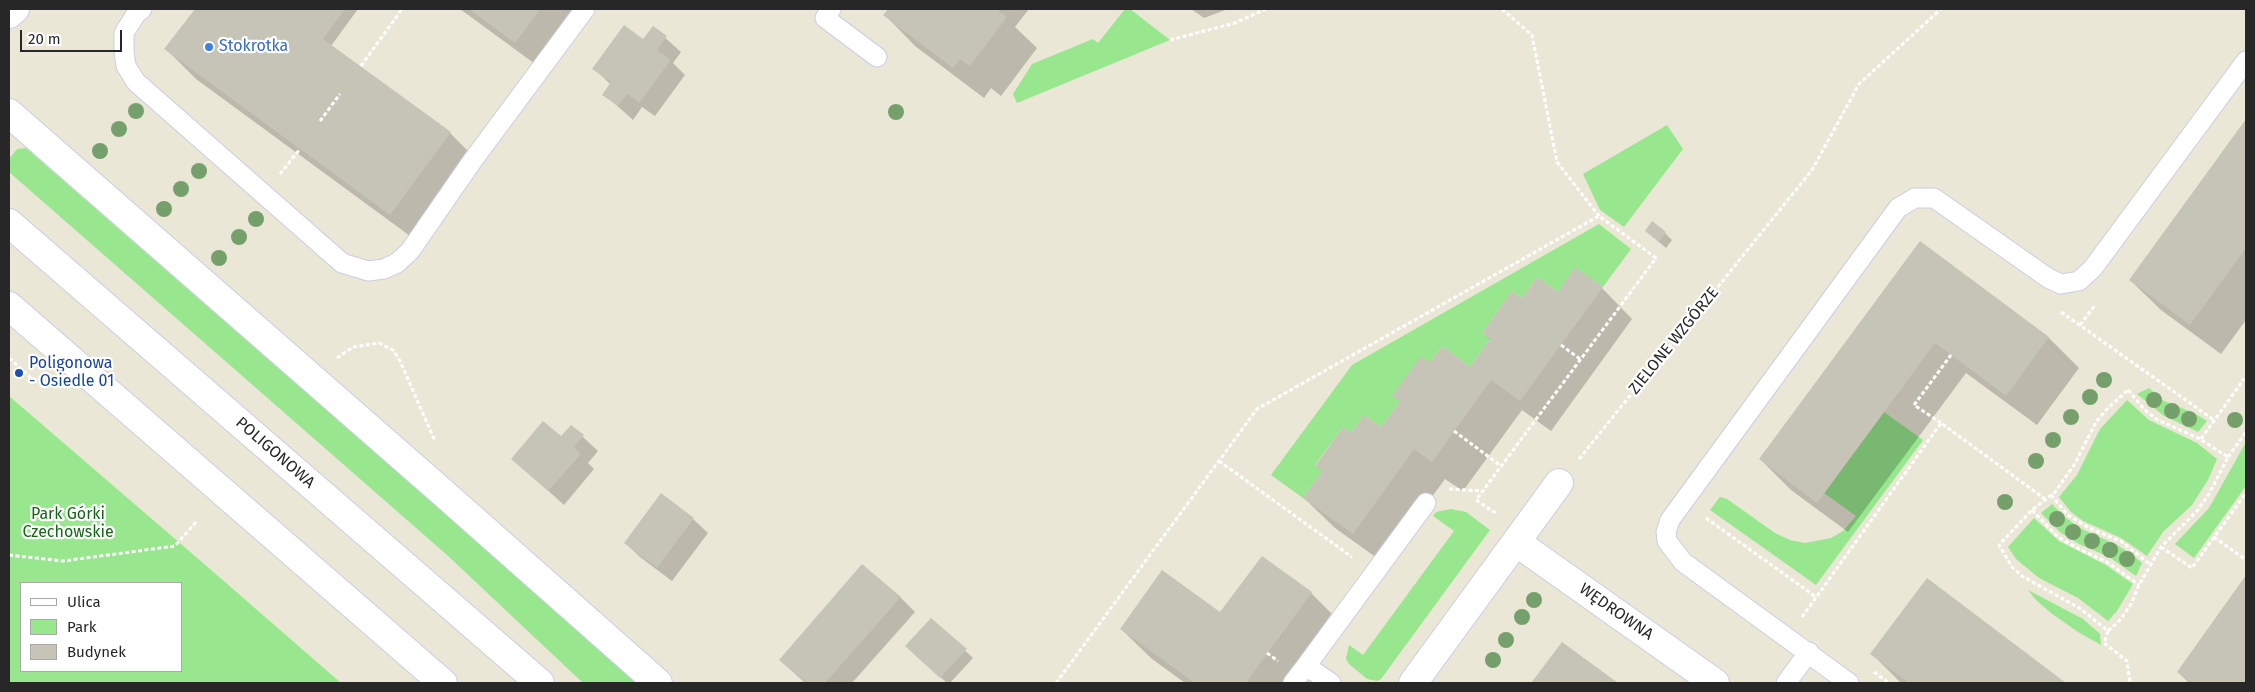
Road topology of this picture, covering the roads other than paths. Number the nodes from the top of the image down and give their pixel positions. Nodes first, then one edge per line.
1 (14, 9) edge
2 (142, 9) edge
3 (585, 9) edge
4 (831, 9) edge
5 (9, 14) edge
6 (878, 57) dead end
7 (2246, 61) edge
8 (9, 113) edge
9 (9, 222) edge
10 (9, 306) edge
11 (1559, 483) road end
12 (1426, 503) dead end
13 (1510, 530) junction
14 (1809, 652) junction
15 (1306, 666) junction
16 (443, 683) edge
17 (540, 683) edge
18 (658, 683) edge
19 (1293, 683) edge
20 (1331, 683) edge
21 (1414, 683) edge
22 (1715, 683) edge
23 (1786, 683) edge
24 (1849, 683) edge

1 - 5 street
2 - 3 lane
4 - 6 lane
7 - 14 lane
8 - 18 street
9 - 17 street, POLIGONOWA
10 - 16 street
11 - 13 street
12 - 15 lane
13 - 21 street
13 - 22 street, WĘDROWNA
14 - 23 lane
14 - 24 lane
15 - 19 lane
15 - 20 lane

